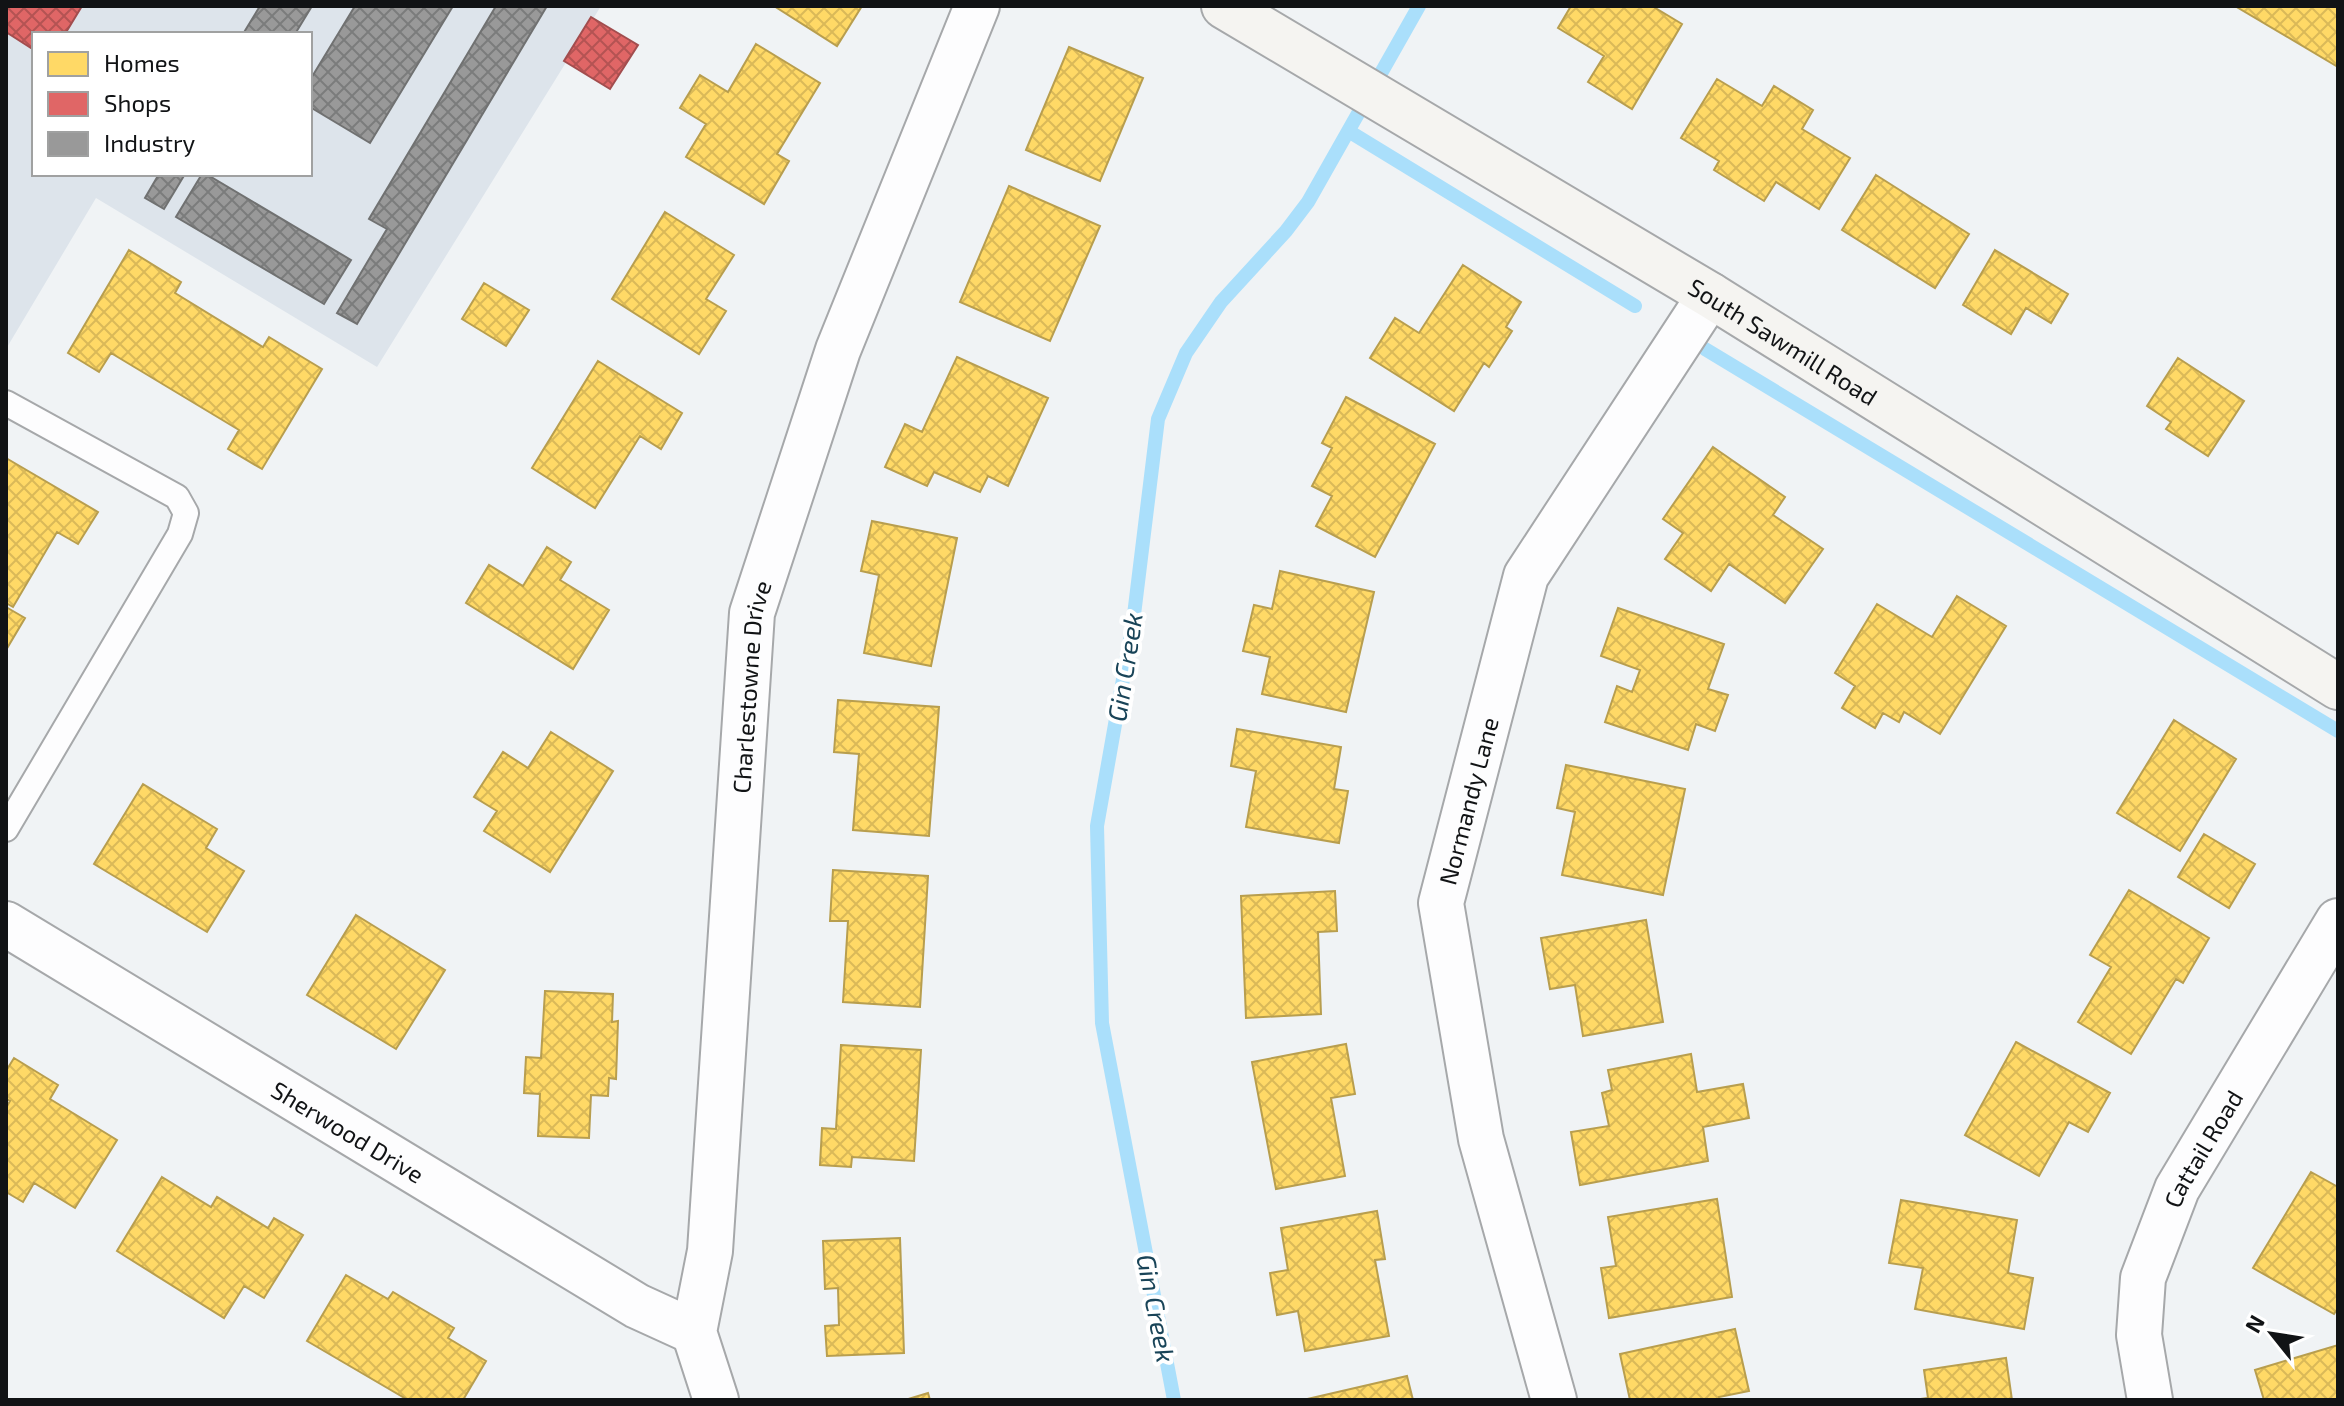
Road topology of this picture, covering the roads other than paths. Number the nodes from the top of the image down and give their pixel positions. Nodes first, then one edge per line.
1 (977, 6) edge
2 (1224, 6) edge
3 (1710, 295) junction
4 (6, 403) edge
5 (2338, 687) edge
6 (6, 829) edge
7 (2338, 921) edge
8 (6, 924) edge
9 (694, 1332) junction
10 (716, 1400) edge
11 (1554, 1400) edge
12 (2150, 1400) edge

1 - 9 street, Charlestowne Drive
2 - 3 street, South Sawmill Road
3 - 5 street, South Sawmill Road
3 - 11 street, Normandy Lane
4 - 6 lane
7 - 12 street, Cattail Road
8 - 9 street, Sherwood Drive
9 - 10 street, Charlestowne Drive

